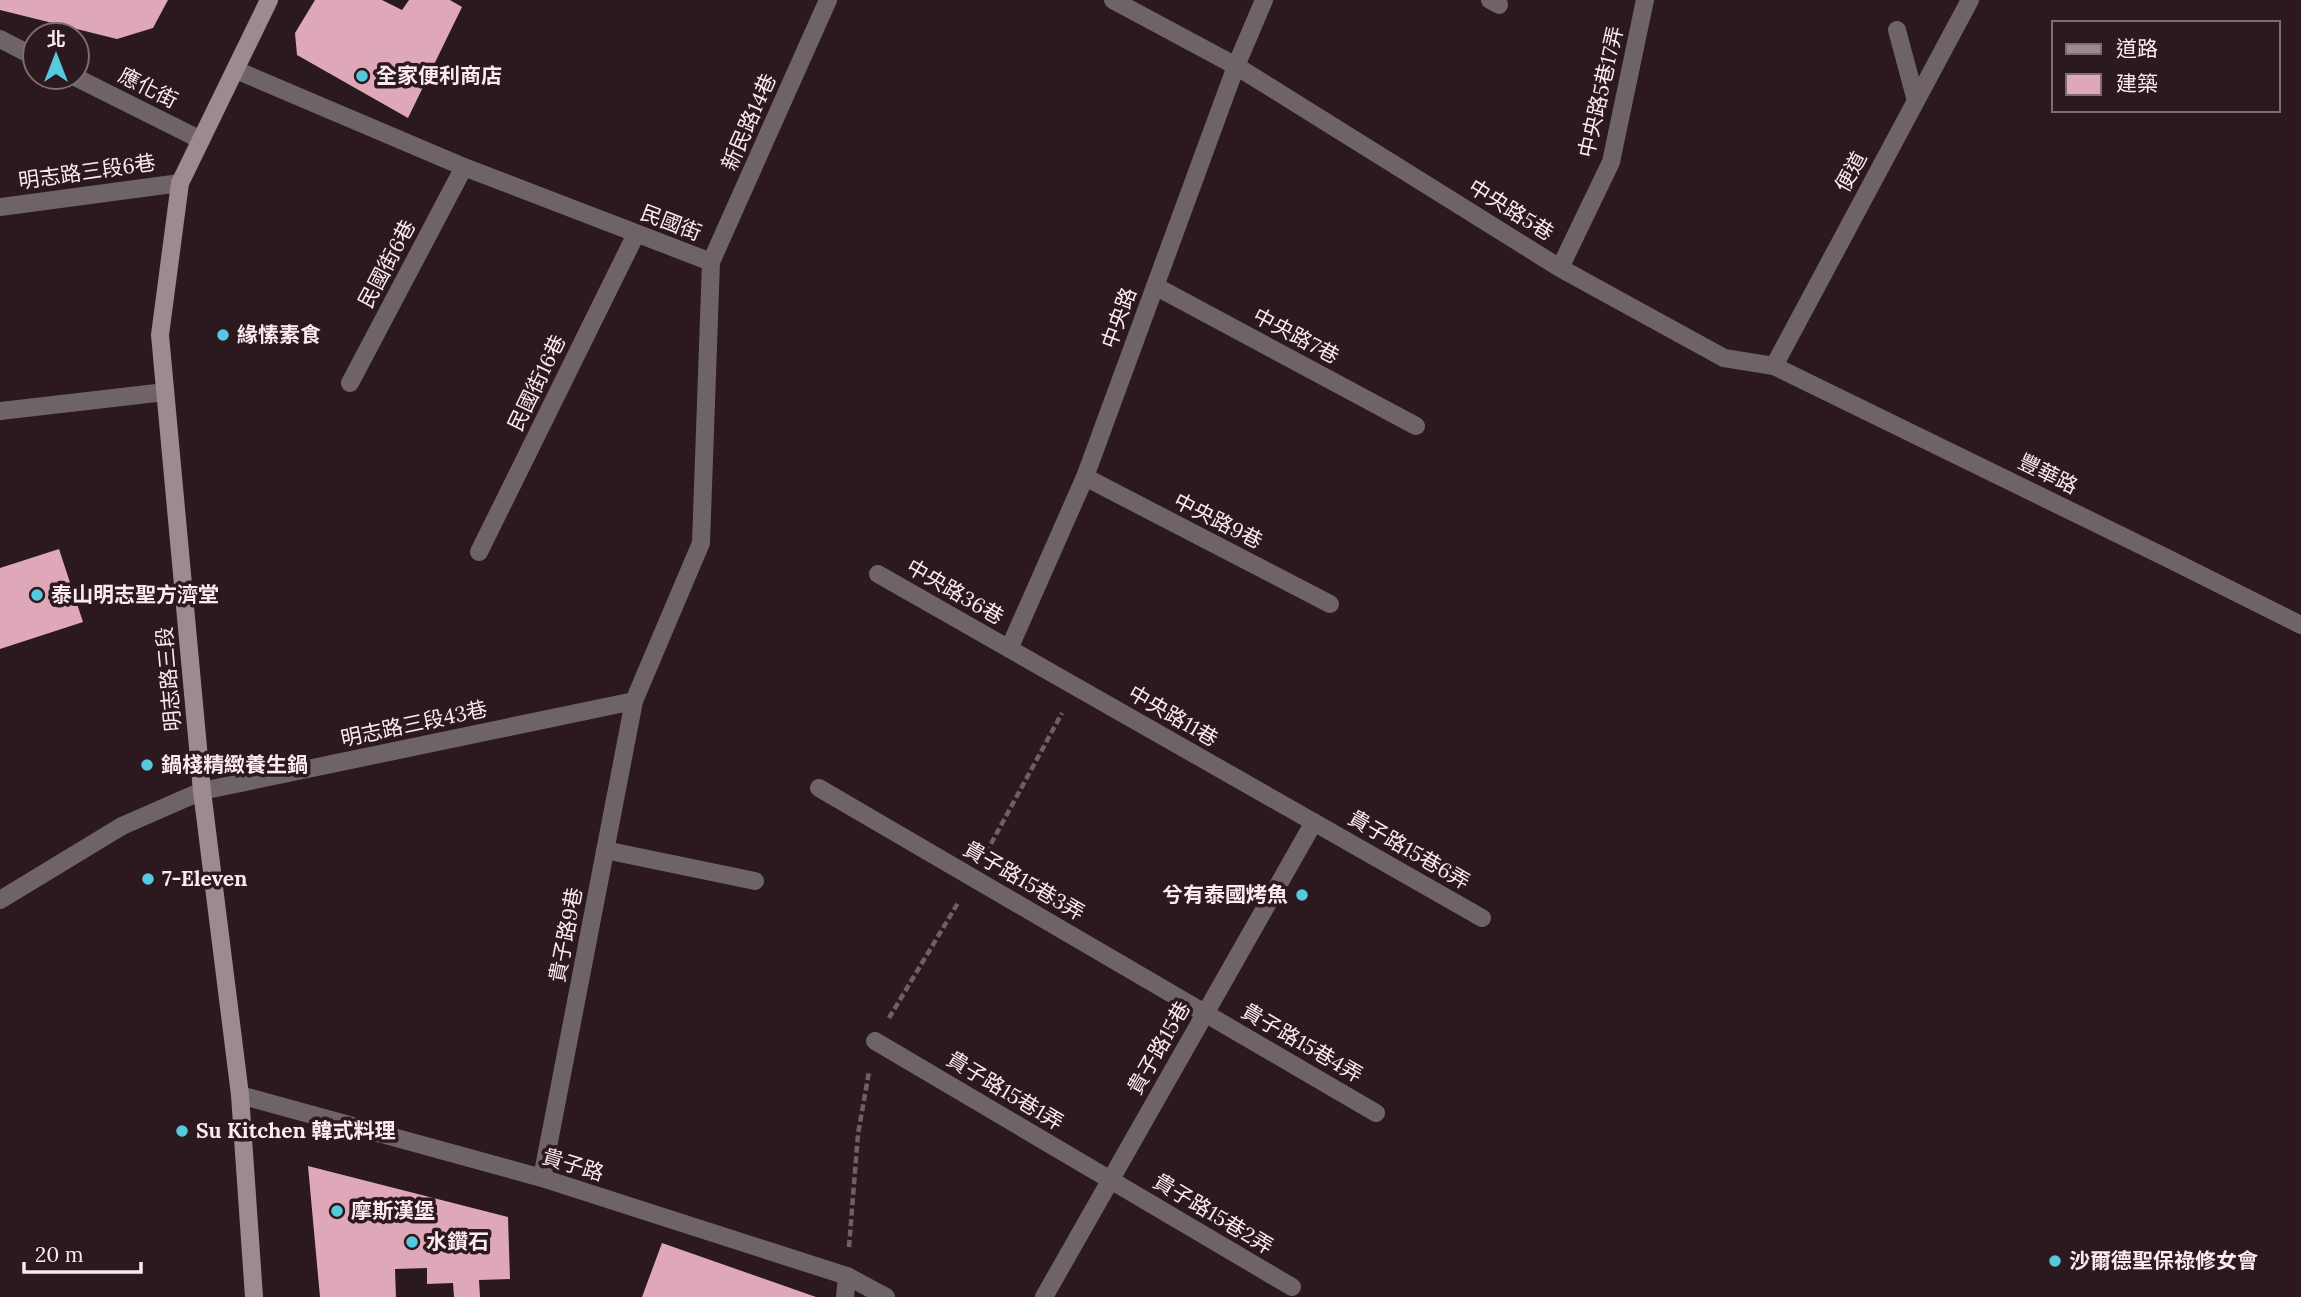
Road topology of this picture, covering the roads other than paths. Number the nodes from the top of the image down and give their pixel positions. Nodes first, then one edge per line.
1 (269, 0) edge
2 (828, 0) edge
3 (1112, 0) edge
4 (1264, 0) edge
5 (1645, 0) edge
6 (1969, 0) edge
7 (1897, 30) dead end
8 (0, 39) edge
9 (21, 50) edge
10 (1236, 66) junction
11 (236, 70) junction
12 (91, 85) edge
13 (1916, 101) junction
14 (201, 140) junction
15 (464, 167) junction
16 (180, 183) junction
17 (0, 206) edge
18 (636, 234) junction
19 (711, 262) junction
20 (1560, 268) junction
21 (1155, 286) junction
22 (1773, 366) junction
23 (350, 383) dead end
24 (165, 392) junction
25 (0, 411) edge
26 (1416, 426) dead end
27 (1085, 477) junction
28 (480, 552) dead end
29 (878, 574) dead end
30 (1330, 604) dead end
31 (2301, 625) edge
32 (1009, 649) junction
33 (634, 701) junction
34 (819, 788) dead end
35 (202, 791) junction
36 (1314, 822) junction
37 (606, 850) junction
38 (755, 881) dead end
39 (0, 900) edge
40 (1482, 918) dead end
41 (1205, 1013) junction
42 (875, 1041) road end
43 (240, 1094) junction
44 (1376, 1113) dead end
45 (542, 1178) junction
46 (1111, 1180) junction
47 (848, 1276) junction
48 (1292, 1287) dead end
49 (254, 1297) edge
50 (845, 1297) edge
51 (886, 1297) edge
52 (1044, 1297) edge

1 - 11 main road, 明志路三段
2 - 19 street, 新民路14巷
3 - 10 street, 中央路5巷
4 - 10 street, 中央路
5 - 20 street, 中央路5巷17弄
6 - 13 street, 便道
7 - 13 street
8 - 9 street
10 - 20 street, 中央路5巷
10 - 21 street, 中央路
11 - 14 main road, 明志路三段
11 - 15 street, 民國街
12 - 14 street, 應化街
13 - 22 street, 便道
14 - 16 main road, 明志路三段
15 - 18 street, 民國街
15 - 23 street, 民國街6巷
16 - 17 street, 明志路三段6巷
16 - 24 main road, 明志路三段
18 - 19 street, 民國街
18 - 28 street, 民國街16巷
19 - 33 street, 民國街
20 - 22 street, 中央路5巷
21 - 26 street, 中央路7巷
21 - 27 street, 中央路
22 - 31 street, 豐華路
24 - 25 street
24 - 35 main road, 明志路三段
27 - 30 street, 中央路9巷
27 - 32 street, 中央路
29 - 32 street, 中央路36巷
32 - 36 street, 中央路11巷
33 - 35 street, 明志路三段43巷
33 - 37 street, 貴子路9巷
34 - 41 street, 貴子路15巷3弄
35 - 39 street, 明志路三段43巷
35 - 43 main road, 明志路三段
36 - 40 street, 貴子路15巷6弄
36 - 41 street, 貴子路15巷
37 - 38 street
37 - 45 street, 貴子路9巷
41 - 44 street, 貴子路15巷4弄
41 - 46 street, 貴子路15巷
42 - 46 street, 貴子路15巷1弄
43 - 45 street, 貴子路
43 - 49 main road, 明志路三段
45 - 47 street, 貴子路
46 - 48 street, 貴子路15巷2弄
46 - 52 street, 貴子路15巷
47 - 50 street
47 - 51 street, 貴子路

